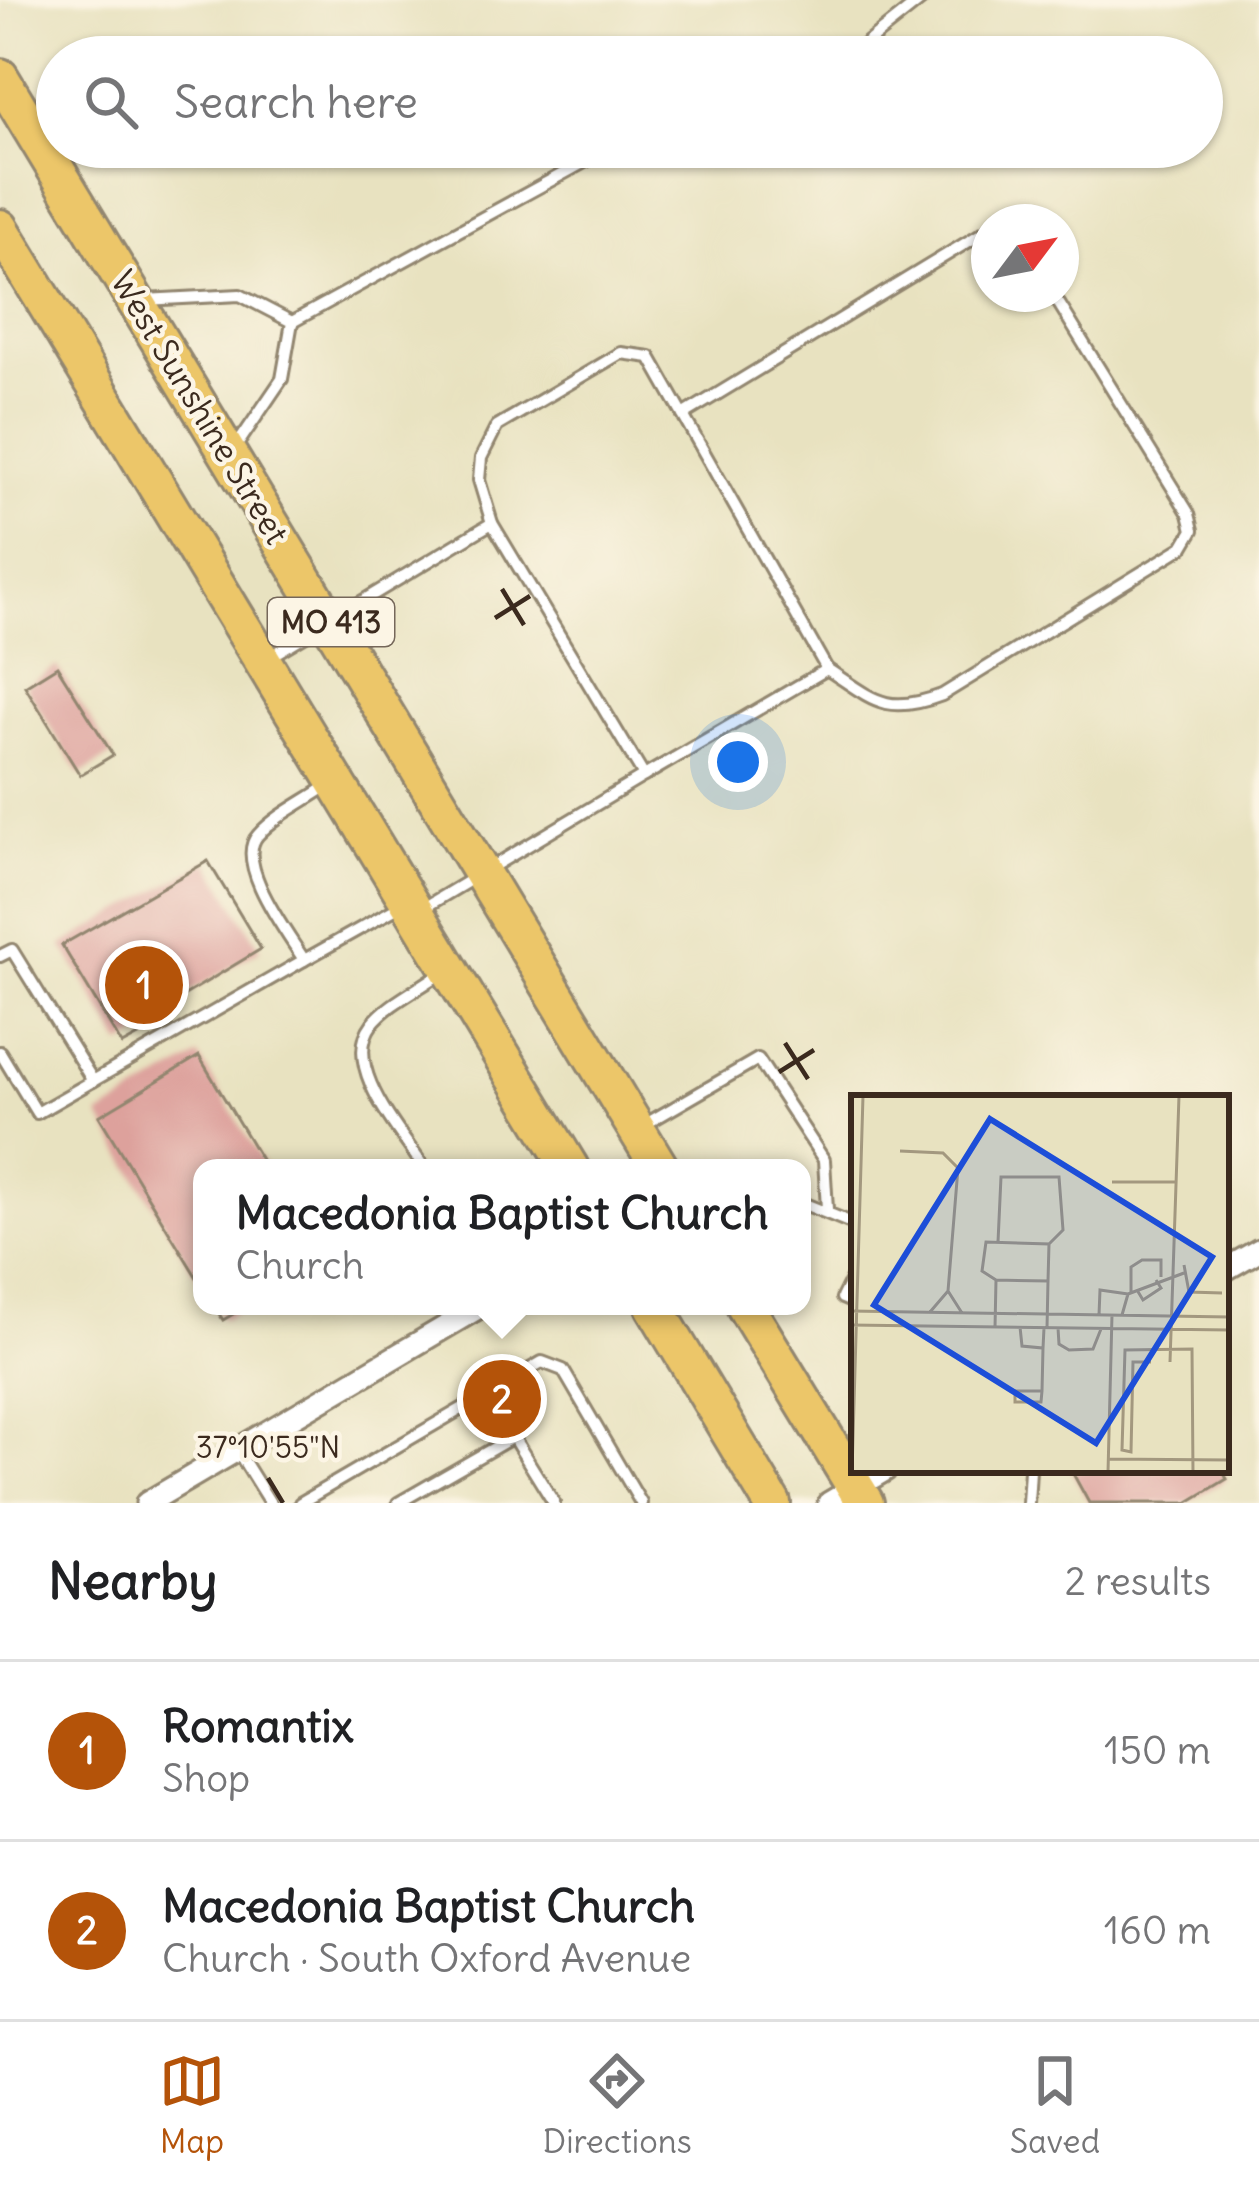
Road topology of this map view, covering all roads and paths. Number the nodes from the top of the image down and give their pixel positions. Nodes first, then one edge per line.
1 (921, 0) edge
2 (876, 36) edge
3 (0, 77) edge
4 (36, 136) edge
5 (55, 168) edge
6 (574, 168) edge
7 (0, 228) edge
8 (971, 240) edge
9 (135, 300) junction
10 (1064, 312) edge
11 (292, 322) junction
12 (683, 415) junction
13 (230, 456) junction
14 (492, 523) junction
15 (331, 622) junction
16 (263, 661) junction
17 (827, 669) junction
18 (644, 776) junction
19 (335, 780) junction
20 (481, 871) junction
21 (412, 907) junction
22 (0, 956) edge
23 (304, 960) junction
24 (449, 968) junction
25 (0, 1052) edge
26 (93, 1081) junction
27 (636, 1130) junction
28 (418, 1159) edge
29 (565, 1159) edge
30 (654, 1159) edge
31 (811, 1205) edge
32 (827, 1209) junction
33 (851, 1217) edge
34 (1259, 1250) edge
35 (1229, 1268) edge
36 (464, 1315) edge
37 (659, 1315) edge
38 (751, 1315) edge
39 (237, 1450) junction
40 (1030, 1473) edge
41 (859, 1491) edge
42 (147, 1503) edge
43 (270, 1503) edge
44 (300, 1503) edge
45 (398, 1503) edge
46 (554, 1503) edge
47 (641, 1503) edge
48 (772, 1503) edge
49 (1028, 1503) edge

1 - 2 lane
3 - 4 main road, West Sunshine Street / MO 413
5 - 9 main road, West Sunshine Street / MO 413
6 - 11 lane
7 - 16 main road, MO 413
8 - 12 lane
9 - 11 lane
9 - 13 main road, West Sunshine Street / MO 413
10 - 17 lane
11 - 13 lane
12 - 14 lane
12 - 17 lane
13 - 15 main road, West Sunshine Street / MO 413
14 - 15 lane
14 - 18 lane
15 - 16 lane
15 - 20 main road, West Sunshine Street / MO 413
16 - 19 main road, MO 413
17 - 18 lane
18 - 20 lane
19 - 21 main road, MO 413
19 - 23 lane
20 - 21 lane
20 - 27 main road, West Sunshine Street / MO 413
21 - 23 lane
21 - 24 main road, MO 413
22 - 26 lane
23 - 26 lane
24 - 28 lane
24 - 29 main road, MO 413
25 - 26 lane
27 - 30 main road, West Sunshine Street / MO 413
27 - 32 lane
31 - 32 lane
32 - 33 lane
34 - 35 street
36 - 39 street
37 - 48 main road
38 - 41 main road
39 - 42 street
39 - 43 lane
40 - 49 lane
44 - 47 lane
45 - 46 lane

